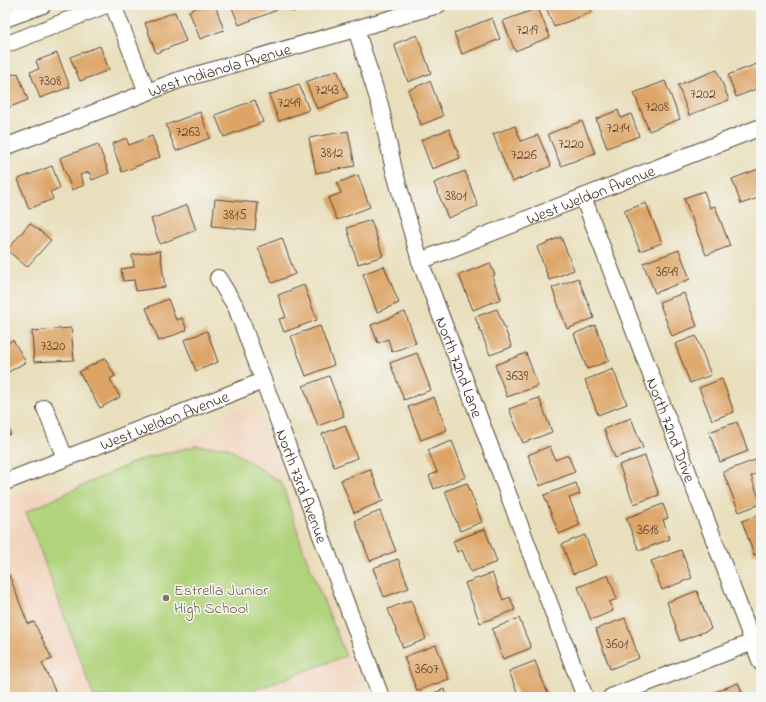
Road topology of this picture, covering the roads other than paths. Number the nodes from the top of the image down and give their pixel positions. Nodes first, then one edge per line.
1 (43, 5) edge
2 (106, 5) edge
3 (113, 5) edge
4 (438, 5) edge
5 (5, 19) edge
6 (356, 29) junction
7 (5, 45) edge
8 (147, 92) junction
9 (761, 127) edge
10 (5, 148) edge
11 (583, 197) junction
12 (420, 261) junction
13 (218, 278) dead end
14 (263, 381) junction
15 (44, 408) dead end
16 (65, 458) junction
17 (5, 482) edge
18 (753, 642) junction
19 (761, 663) edge
20 (381, 697) edge
21 (585, 697) edge
22 (611, 697) edge

1 - 5 street
2 - 7 street
3 - 8 street
4 - 6 street, West Indianola Avenue
6 - 8 street, West Indianola Avenue
6 - 12 street, North 72nd Lane
8 - 10 street, West Indianola Avenue
9 - 11 street, West Weldon Avenue
11 - 12 street, West Weldon Avenue
11 - 18 street, North 72nd Drive
12 - 21 street, North 72nd Lane
13 - 14 street, North 73rd Avenue
14 - 16 street, West Weldon Avenue
14 - 20 street, North 73rd Avenue
15 - 16 street
16 - 17 street, West Weldon Avenue
18 - 19 street, North 72nd Drive
18 - 22 street

